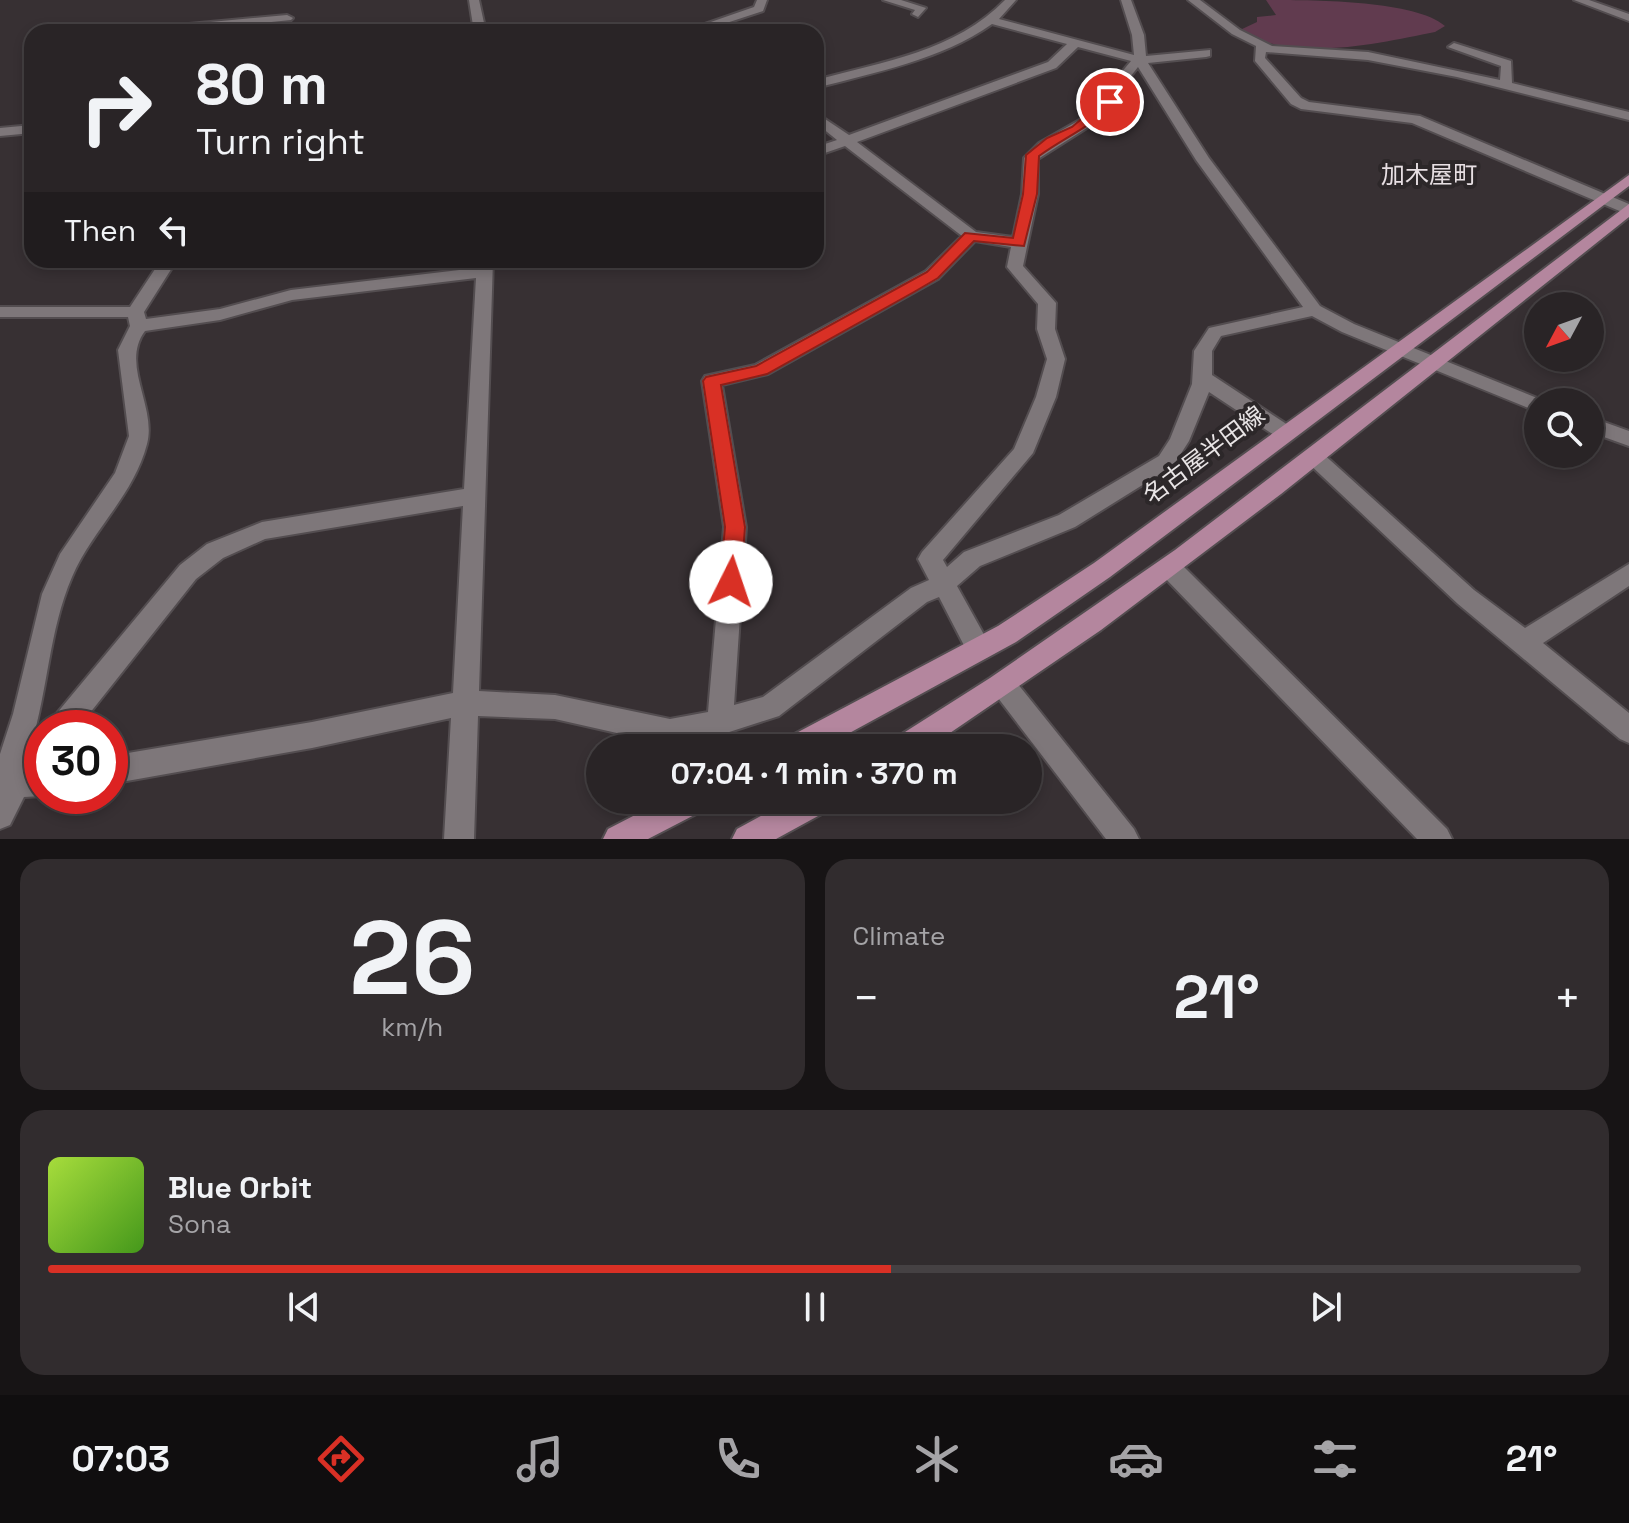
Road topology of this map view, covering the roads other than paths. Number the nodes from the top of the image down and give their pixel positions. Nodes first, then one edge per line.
1 (474, 0) edge
2 (762, 0) edge
3 (888, 0) edge
4 (1011, 0) edge
5 (1126, 0) edge
6 (1193, 0) edge
7 (1579, 0) edge
8 (923, 7) edge
9 (1629, 18) edge
10 (993, 21) junction
11 (203, 24) edge
12 (285, 24) edge
13 (478, 24) edge
14 (713, 24) edge
15 (1076, 42) junction
16 (1261, 47) junction
17 (1454, 47) dead end
18 (1206, 53) dead end
19 (1140, 60) junction
20 (824, 82) edge
21 (1506, 85) junction
22 (1629, 116) edge
23 (824, 123) edge
24 (24, 129) edge
25 (0, 132) edge
26 (848, 140) junction
27 (824, 149) edge
28 (1629, 179) edge
29 (1601, 200) junction
30 (1629, 210) edge
31 (971, 236) junction
32 (1019, 243) junction
33 (165, 268) edge
34 (472, 268) edge
35 (485, 268) edge
36 (1314, 310) junction
37 (0, 312) edge
38 (137, 319) junction
39 (1403, 350) junction
40 (1433, 362) junction
41 (1202, 378) junction
42 (1524, 398) edge
43 (1604, 429) edge
44 (1284, 432) junction
45 (1629, 439) edge
46 (1313, 456) junction
47 (472, 496) junction
48 (1171, 569) junction
49 (1629, 574) edge
50 (944, 584) junction
51 (1524, 642) junction
52 (979, 649) junction
53 (1004, 686) junction
54 (464, 703) junction
55 (76, 710) edge
56 (720, 722) junction
57 (1629, 730) edge
58 (821, 734) edge
59 (927, 734) edge
60 (128, 767) edge
61 (15, 785) edge
62 (667, 814) edge
63 (793, 814) edge
64 (0, 815) edge
65 (459, 839) edge
66 (618, 839) edge
67 (747, 839) edge
68 (1124, 839) edge
69 (1437, 839) edge

1 - 13 street
2 - 14 street
3 - 8 street
4 - 10 street
5 - 19 street
6 - 16 street
7 - 9 street
10 - 15 street
10 - 20 street
11 - 12 street
15 - 19 street
15 - 26 street
16 - 21 street
16 - 29 street
17 - 21 street
18 - 19 street
19 - 32 street
19 - 36 street
21 - 22 street
23 - 26 street
24 - 25 street
26 - 27 street
26 - 31 street
28 - 29 main road, 名古屋半田線
29 - 30 street
29 - 39 main road, 名古屋半田線
30 - 40 main road
31 - 32 street
31 - 56 street
32 - 50 street
33 - 38 street
34 - 38 street
35 - 47 street
36 - 39 street
36 - 41 street
37 - 38 street
38 - 61 street
39 - 40 street
39 - 44 main road, 名古屋半田線
40 - 42 street
40 - 46 main road
41 - 44 street
41 - 50 street
43 - 45 street
44 - 52 main road, 名古屋半田線
46 - 48 main road
46 - 51 street
47 - 54 street
47 - 55 street
48 - 53 main road
48 - 69 street
49 - 51 street
50 - 52 street
50 - 56 street
51 - 57 street
52 - 58 main road, 名古屋半田線
53 - 59 main road
53 - 68 street
54 - 56 street
54 - 60 street
54 - 65 street
61 - 64 street
62 - 66 main road
63 - 67 main road

